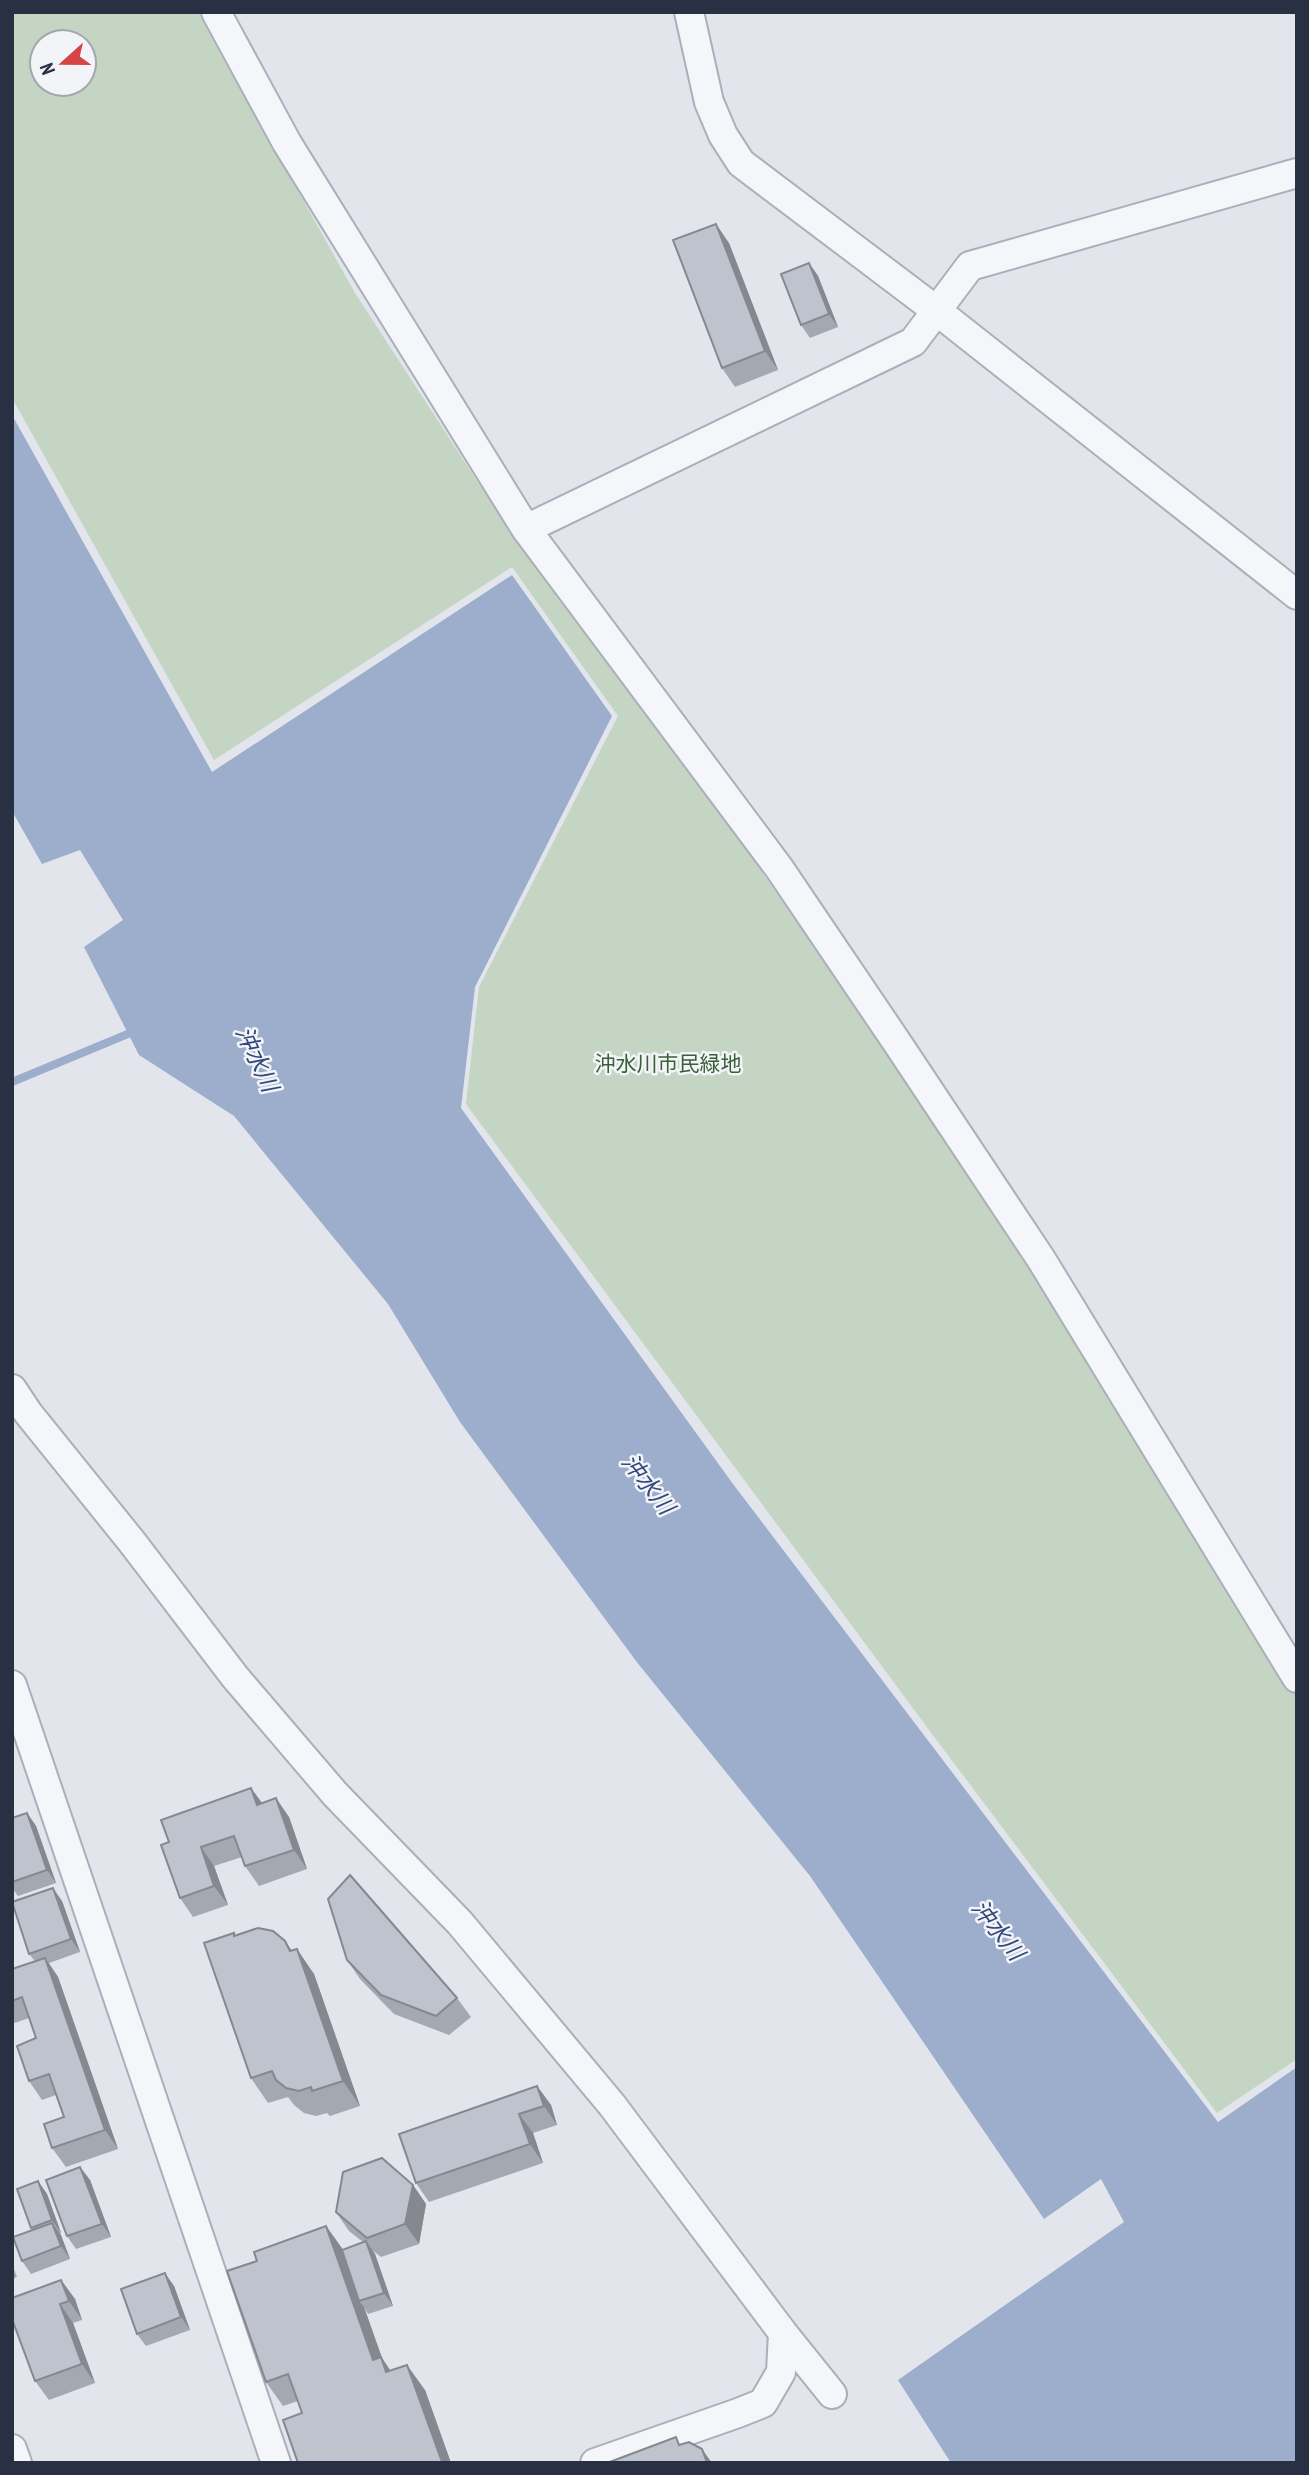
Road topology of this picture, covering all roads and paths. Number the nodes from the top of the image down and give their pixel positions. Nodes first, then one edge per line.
1 (216, 12) edge
2 (689, 12) edge
3 (1297, 173) edge
4 (937, 311) junction
5 (526, 529) junction
6 (1297, 595) edge
7 (12, 1389) edge
8 (20, 1419) edge
9 (1297, 1678) edge
10 (12, 1685) edge
11 (783, 2333) junction
12 (832, 2395) dead end
13 (12, 2449) edge
14 (17, 2463) edge
15 (276, 2463) edge
16 (595, 2463) edge

1 - 5 street
2 - 4 street
3 - 4 street
4 - 5 street
4 - 6 street
5 - 9 street
7 - 8 street
8 - 11 street
10 - 15 street
11 - 12 street
11 - 16 street
13 - 14 street

